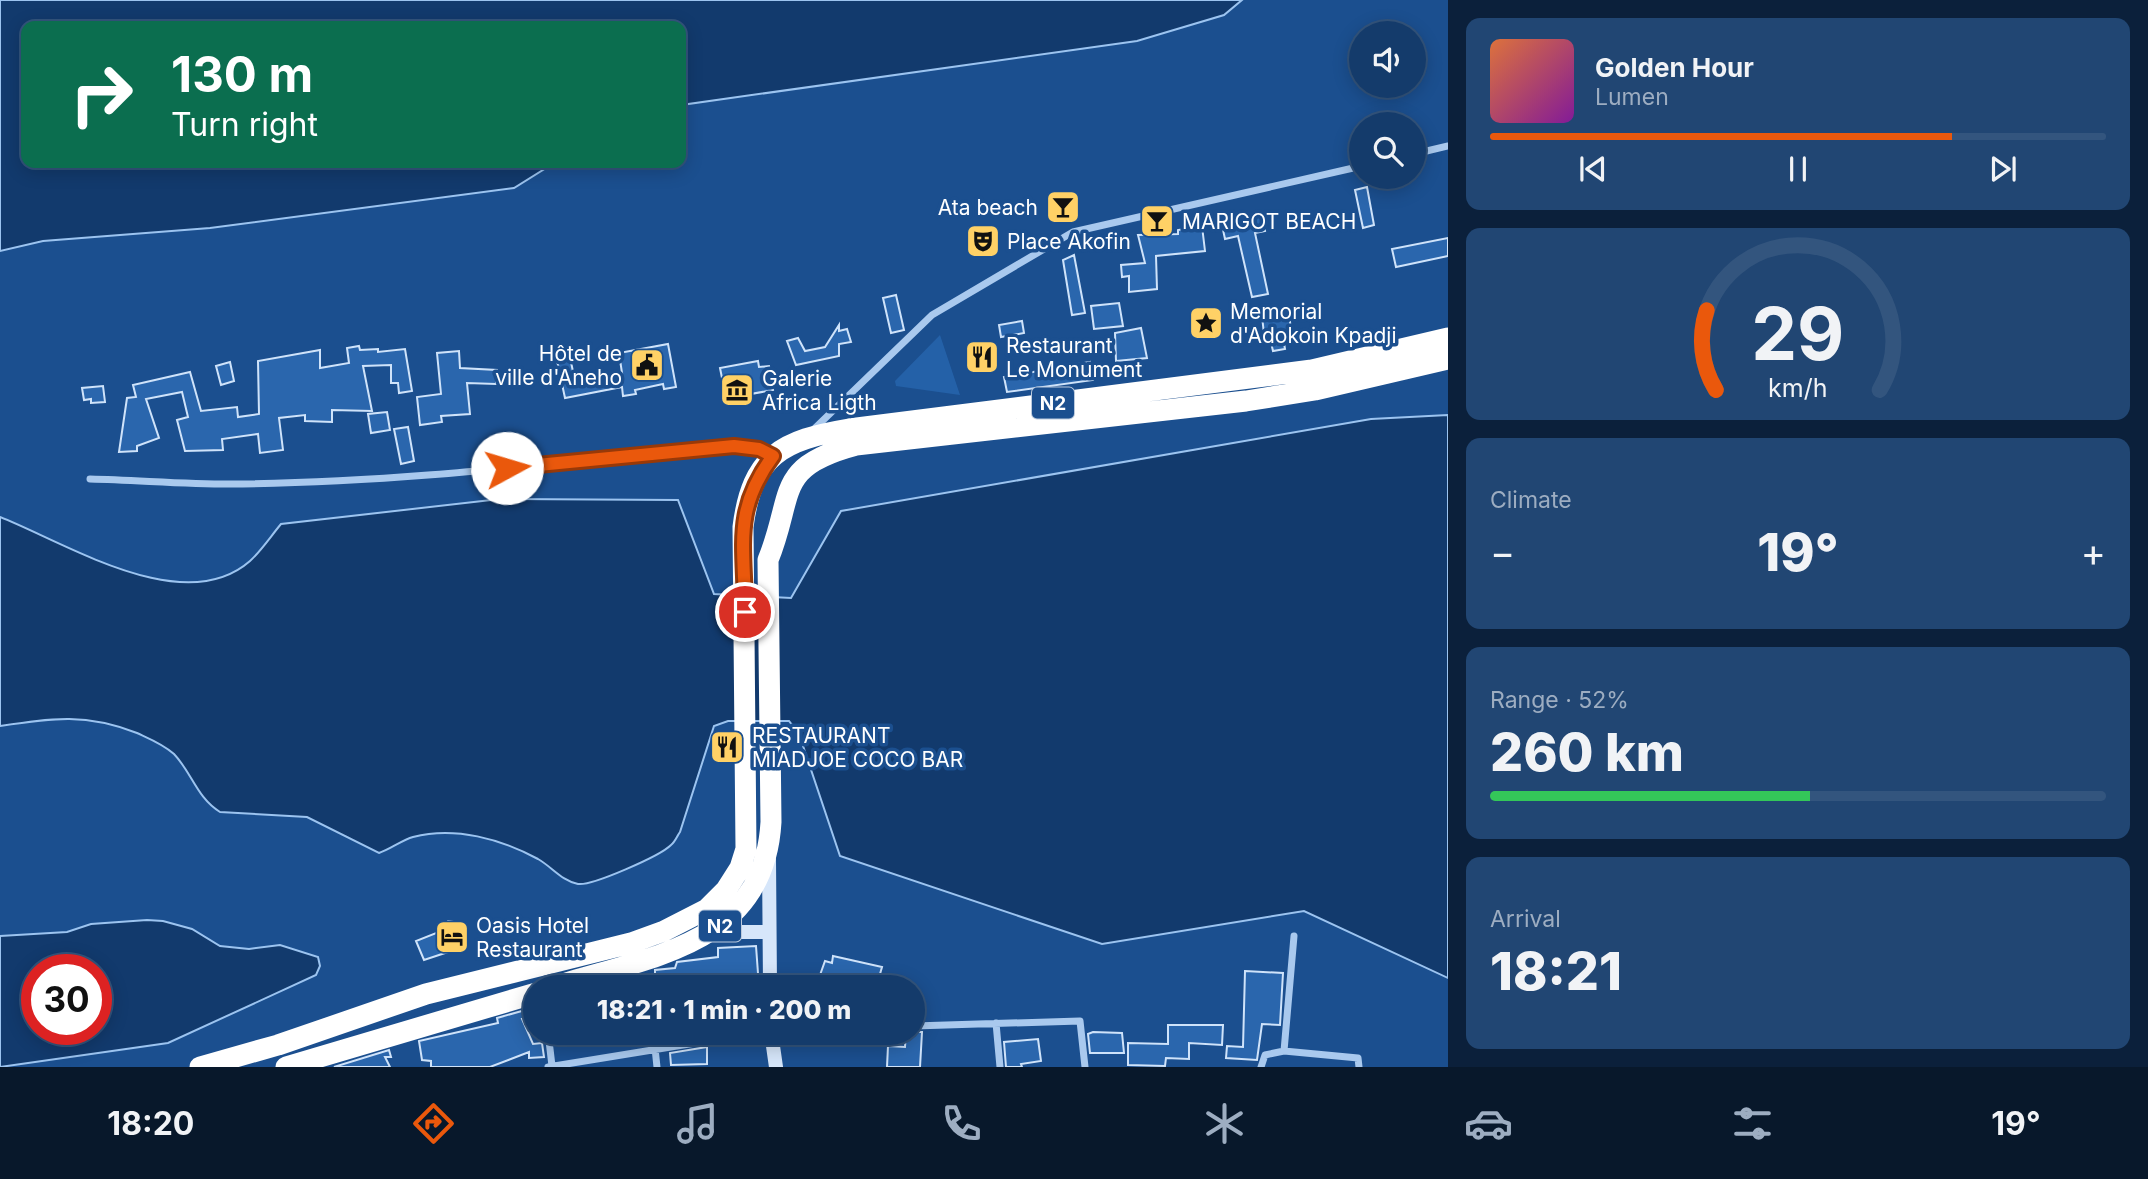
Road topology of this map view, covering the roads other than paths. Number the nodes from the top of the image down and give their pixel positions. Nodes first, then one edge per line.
1 (1448, 146) edge
2 (1426, 151) edge
3 (1349, 169) edge
4 (1448, 338) edge
5 (1448, 359) edge
6 (808, 436) junction
7 (773, 456) junction
8 (90, 479) dead end
9 (769, 850) junction
10 (713, 932) junction
11 (768, 932) junction
12 (1294, 936) dead end
13 (590, 975) edge
14 (770, 975) edge
15 (523, 997) edge
16 (996, 1023) junction
17 (925, 1026) edge
18 (549, 1045) edge
19 (675, 1045) edge
20 (773, 1045) edge
21 (655, 1048) junction
22 (1284, 1051) junction
23 (320, 1063) edge
24 (200, 1067) edge
25 (286, 1067) edge
26 (550, 1067) edge
27 (657, 1067) edge
28 (776, 1067) edge
29 (1000, 1067) edge
30 (1085, 1067) edge
31 (1261, 1067) edge
32 (1359, 1067) edge

1 - 2 street
3 - 6 street
4 - 6 highway, N2
5 - 9 highway, N2
6 - 7 highway, N2
7 - 8 street
7 - 24 highway, N2
9 - 10 highway, N2
9 - 11 street
10 - 11 street
10 - 13 highway, N2
11 - 14 street
12 - 22 street
15 - 23 highway
16 - 17 street
16 - 29 street
16 - 30 street
18 - 26 street
19 - 21 street
20 - 28 street
21 - 26 street
21 - 27 street
22 - 31 street
22 - 32 street
23 - 25 highway

